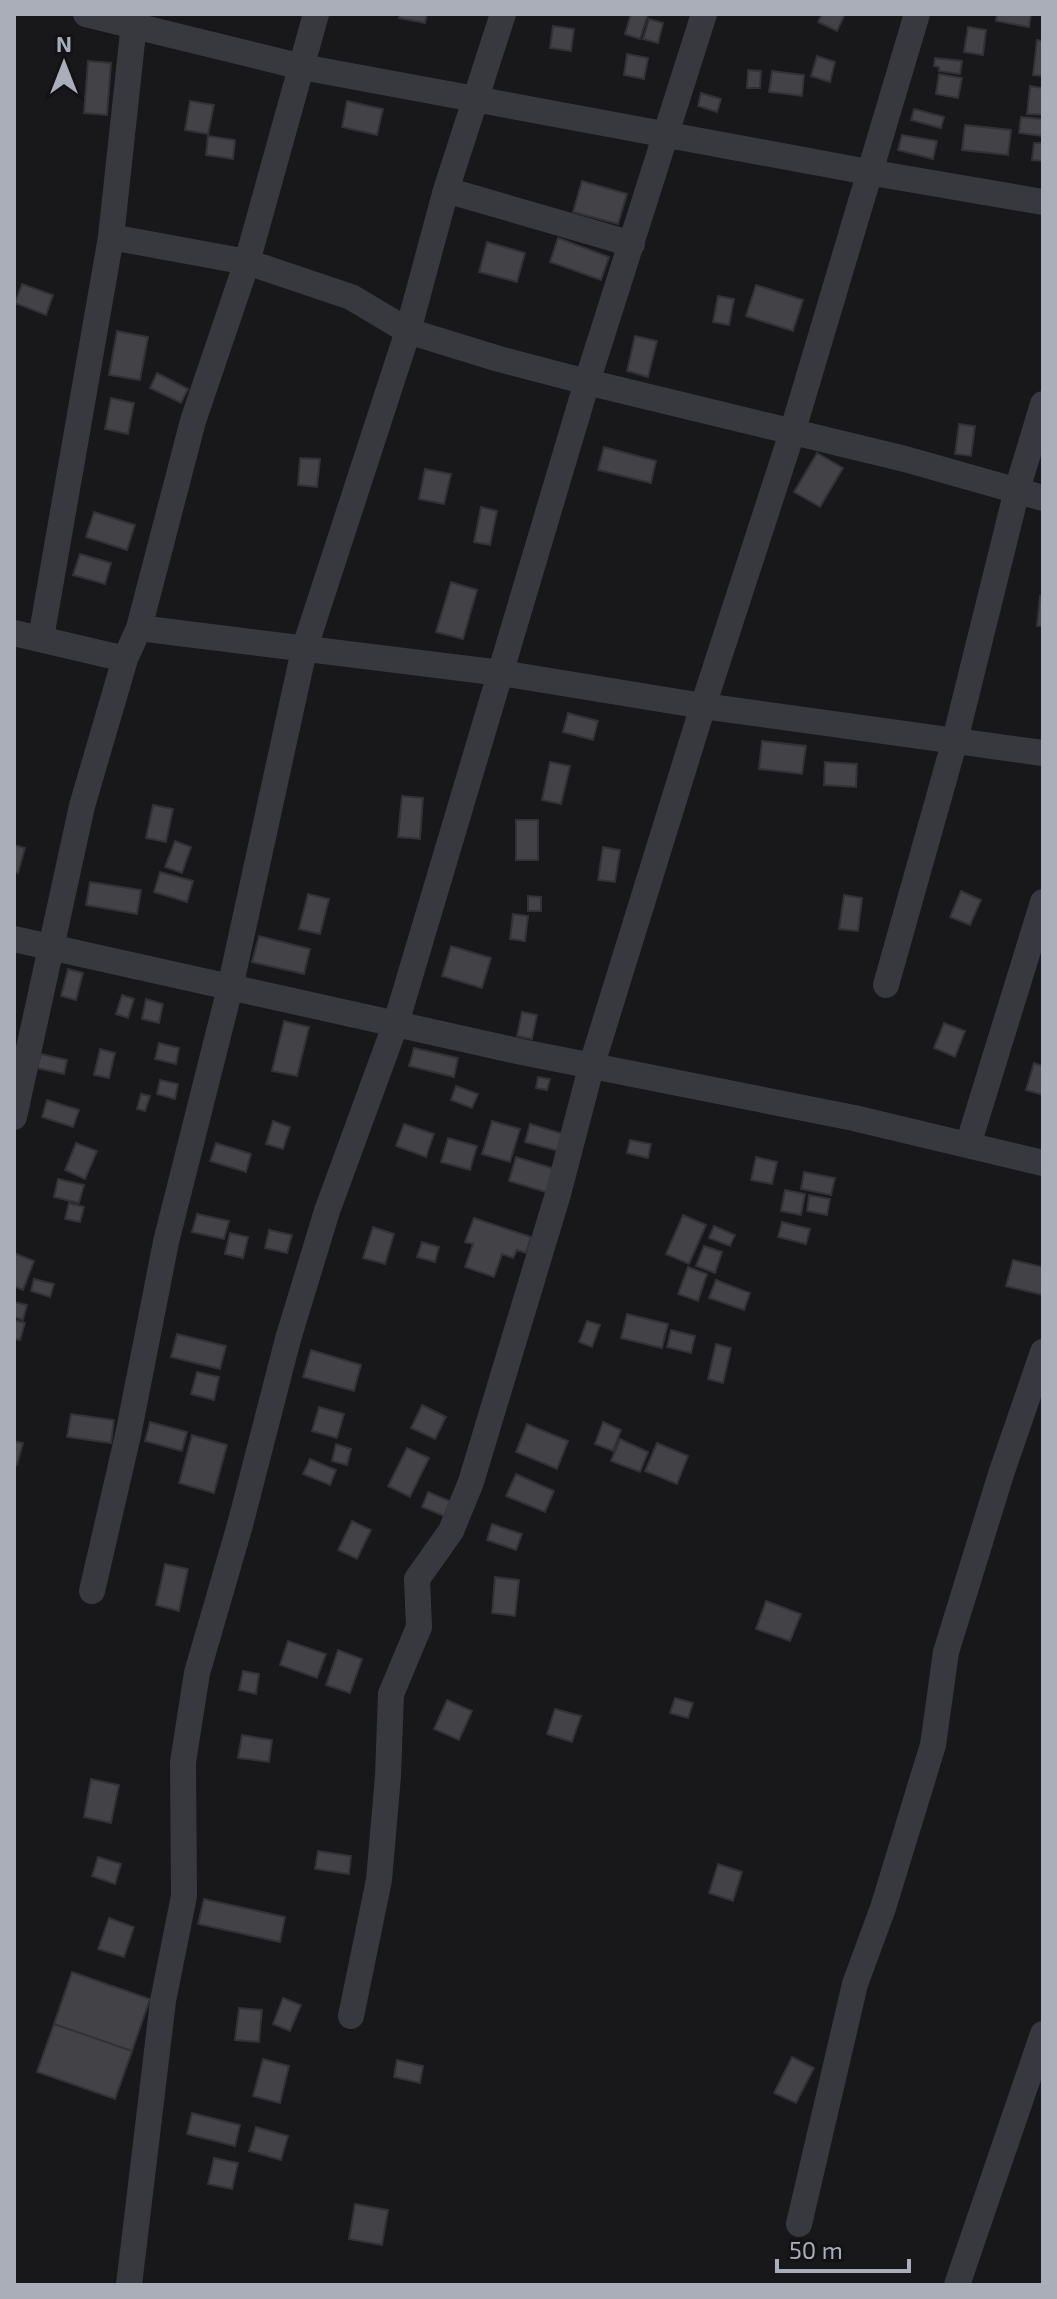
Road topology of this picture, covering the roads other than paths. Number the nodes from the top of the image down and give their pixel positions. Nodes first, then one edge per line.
1 (86, 14) edge
2 (316, 14) edge
3 (503, 14) edge
4 (704, 14) edge
5 (917, 14) edge
6 (134, 20) edge
7 (302, 67) junction
8 (474, 100) junction
9 (665, 133) junction
10 (868, 172) junction
11 (446, 190) junction
12 (1043, 202) edge
13 (111, 237) junction
14 (632, 244) junction
15 (247, 262) junction
16 (408, 331) junction
17 (587, 382) junction
18 (1043, 404) edge
19 (792, 433) junction
20 (1017, 490) junction
21 (1043, 498) edge
22 (139, 628) junction
23 (14, 633) edge
24 (41, 638) junction
25 (304, 650) junction
26 (125, 659) junction
27 (501, 673) junction
28 (703, 706) junction
29 (955, 740) junction
30 (1043, 753) edge
31 (1043, 902) edge
32 (14, 939) edge
33 (49, 948) junction
34 (886, 985) dead end
35 (230, 988) junction
36 (396, 1023) junction
37 (592, 1064) junction
38 (14, 1117) edge
39 (968, 1145) junction
40 (1043, 1163) edge
41 (1043, 1352) edge
42 (92, 1591) dead end
43 (351, 2016) dead end
44 (1043, 2034) edge
45 (799, 2224) dead end
46 (129, 2285) edge
47 (957, 2285) edge

1 - 6 street
2 - 7 street
3 - 8 street
4 - 9 street
5 - 10 street
6 - 7 street
6 - 13 street
7 - 8 street
7 - 15 street
8 - 9 street
8 - 11 street
9 - 10 street
9 - 14 street
10 - 12 street
10 - 19 street
11 - 14 street
11 - 16 street
13 - 15 street
13 - 24 street
14 - 17 street
15 - 16 street
15 - 22 street
16 - 17 street
16 - 25 street
17 - 19 street
17 - 27 street
18 - 20 street
19 - 20 street
19 - 28 street
20 - 21 street
20 - 29 street
22 - 25 street
22 - 26 street
23 - 24 street
24 - 26 street
25 - 27 street
25 - 35 street
26 - 33 street
27 - 28 street
27 - 36 street
28 - 29 street
28 - 37 street
29 - 30 street
29 - 34 street
31 - 39 street
32 - 33 street
33 - 35 street
33 - 38 street
35 - 36 street
35 - 42 street
36 - 37 street
36 - 46 street
37 - 39 street
37 - 43 street
39 - 40 street
41 - 45 street
44 - 47 street

